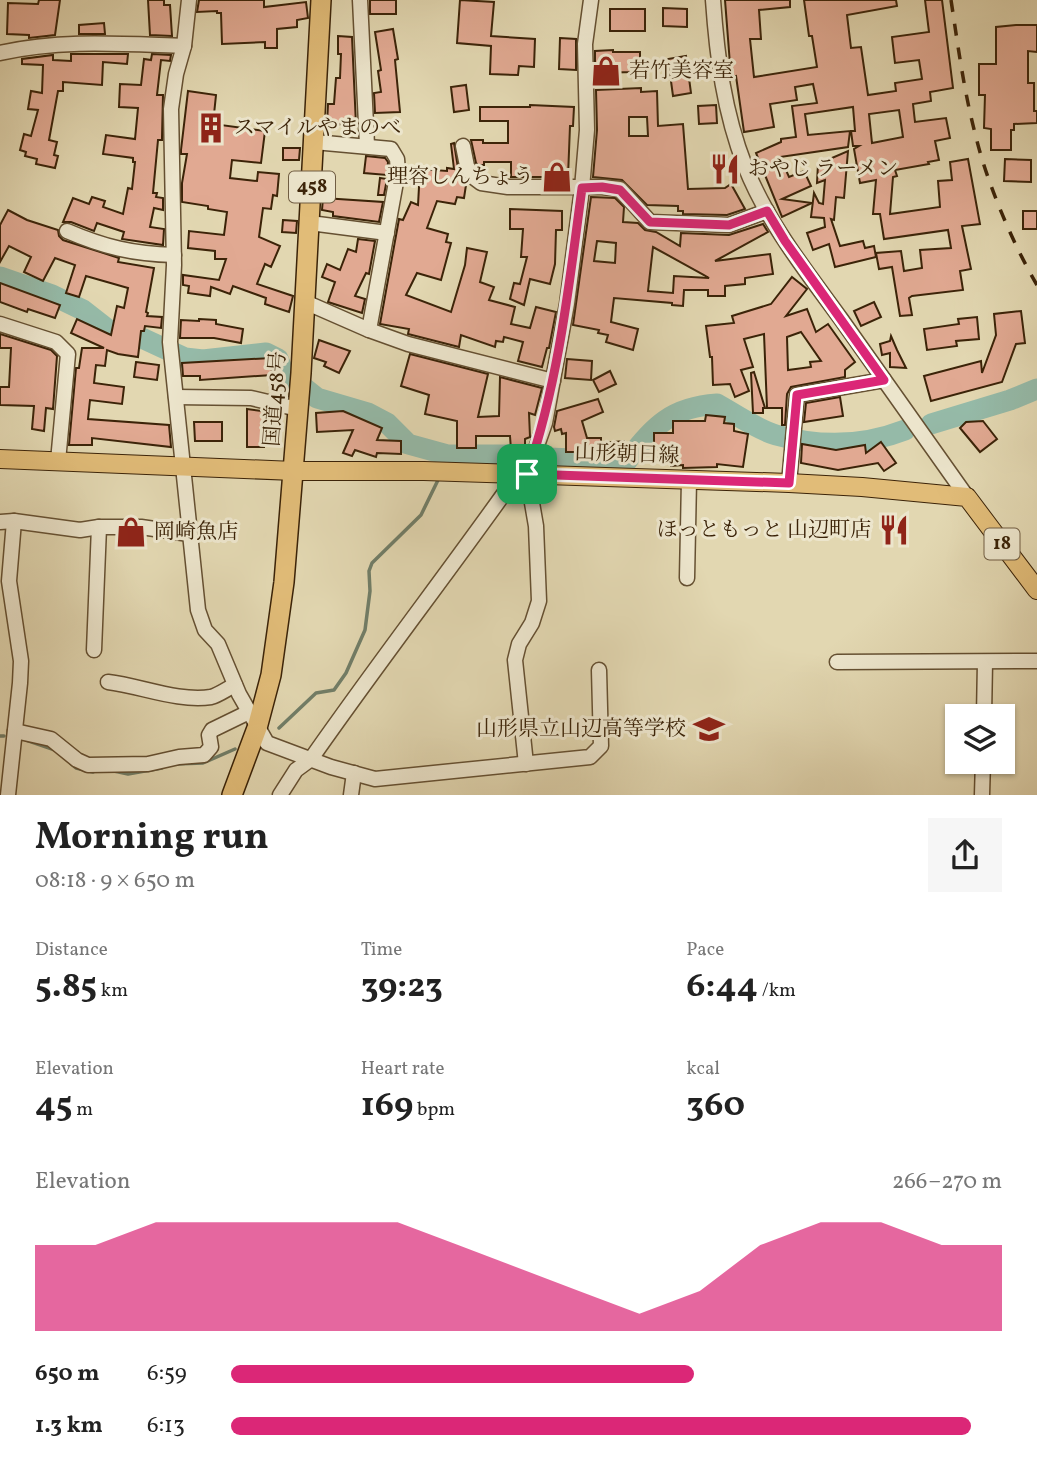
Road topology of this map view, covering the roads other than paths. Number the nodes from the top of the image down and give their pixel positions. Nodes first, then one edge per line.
1 (189, 0) edge
2 (321, 0) edge
3 (360, 0) edge
4 (591, 0) edge
5 (713, 0) edge
6 (184, 47) junction
7 (0, 53) edge
8 (314, 142) junction
9 (367, 145) junction
10 (463, 146) dead end
11 (582, 188) junction
12 (767, 211) junction
13 (310, 223) junction
14 (66, 230) dead end
15 (387, 233) junction
16 (174, 255) junction
17 (305, 302) junction
18 (0, 324) edge
19 (369, 330) junction
20 (884, 380) junction
21 (554, 381) junction
22 (176, 397) junction
23 (299, 403) junction
24 (0, 459) edge
25 (58, 461) junction
26 (183, 465) junction
27 (294, 471) junction
28 (523, 474) junction
29 (689, 480) junction
30 (789, 483) junction
31 (967, 497) junction
32 (7, 521) edge
33 (99, 527) junction
34 (189, 534) junction
35 (687, 578) dead end
36 (1037, 590) edge
37 (94, 650) dead end
38 (1037, 661) edge
39 (837, 662) dead end
40 (985, 662) junction
41 (599, 670) dead end
42 (108, 682) dead end
43 (235, 685) junction
44 (984, 704) edge
45 (253, 720) junction
46 (15, 731) junction
47 (311, 759) junction
48 (526, 764) junction
49 (354, 774) junction
50 (983, 774) edge
51 (5, 793) edge
52 (22, 795) edge
53 (232, 795) edge
54 (280, 795) edge
55 (351, 795) edge
56 (982, 795) edge

1 - 6 street
2 - 8 highway, 国道458号 / 458
3 - 9 street
4 - 11 street
5 - 12 street
6 - 7 street
6 - 16 street
8 - 9 street
8 - 13 highway, 国道458号 / 458
9 - 15 street
10 - 11 street
11 - 12 street
11 - 21 street
12 - 20 street
13 - 15 street
13 - 17 highway, 国道458号 / 458
14 - 16 street
15 - 19 street
16 - 22 street
17 - 19 street
17 - 23 highway, 国道458号 / 458
18 - 25 street
19 - 21 street
20 - 30 street
20 - 31 street
21 - 28 street
22 - 23 street
22 - 26 street
23 - 27 highway, 国道458号 / 458
24 - 25 main road, 山形朝日線
25 - 26 main road, 山形朝日線
26 - 27 main road, 山形朝日線
26 - 34 street
27 - 28 main road, 山形朝日線
27 - 45 highway, 国道458号 / 458
28 - 29 main road, 山形朝日線
28 - 47 street
28 - 48 street
29 - 30 main road, 山形朝日線
29 - 35 street
30 - 31 main road, 山形朝日線
31 - 36 main road, 18
32 - 33 street
32 - 46 street
33 - 34 street
33 - 37 street
34 - 43 street
38 - 40 street
39 - 40 street
40 - 44 street
41 - 48 street
42 - 43 street
43 - 45 street
45 - 46 street
45 - 47 street
45 - 53 highway, 国道458号 / 458
46 - 51 street
47 - 49 street
47 - 54 street
48 - 49 street
49 - 55 street
50 - 56 street
51 - 52 street

